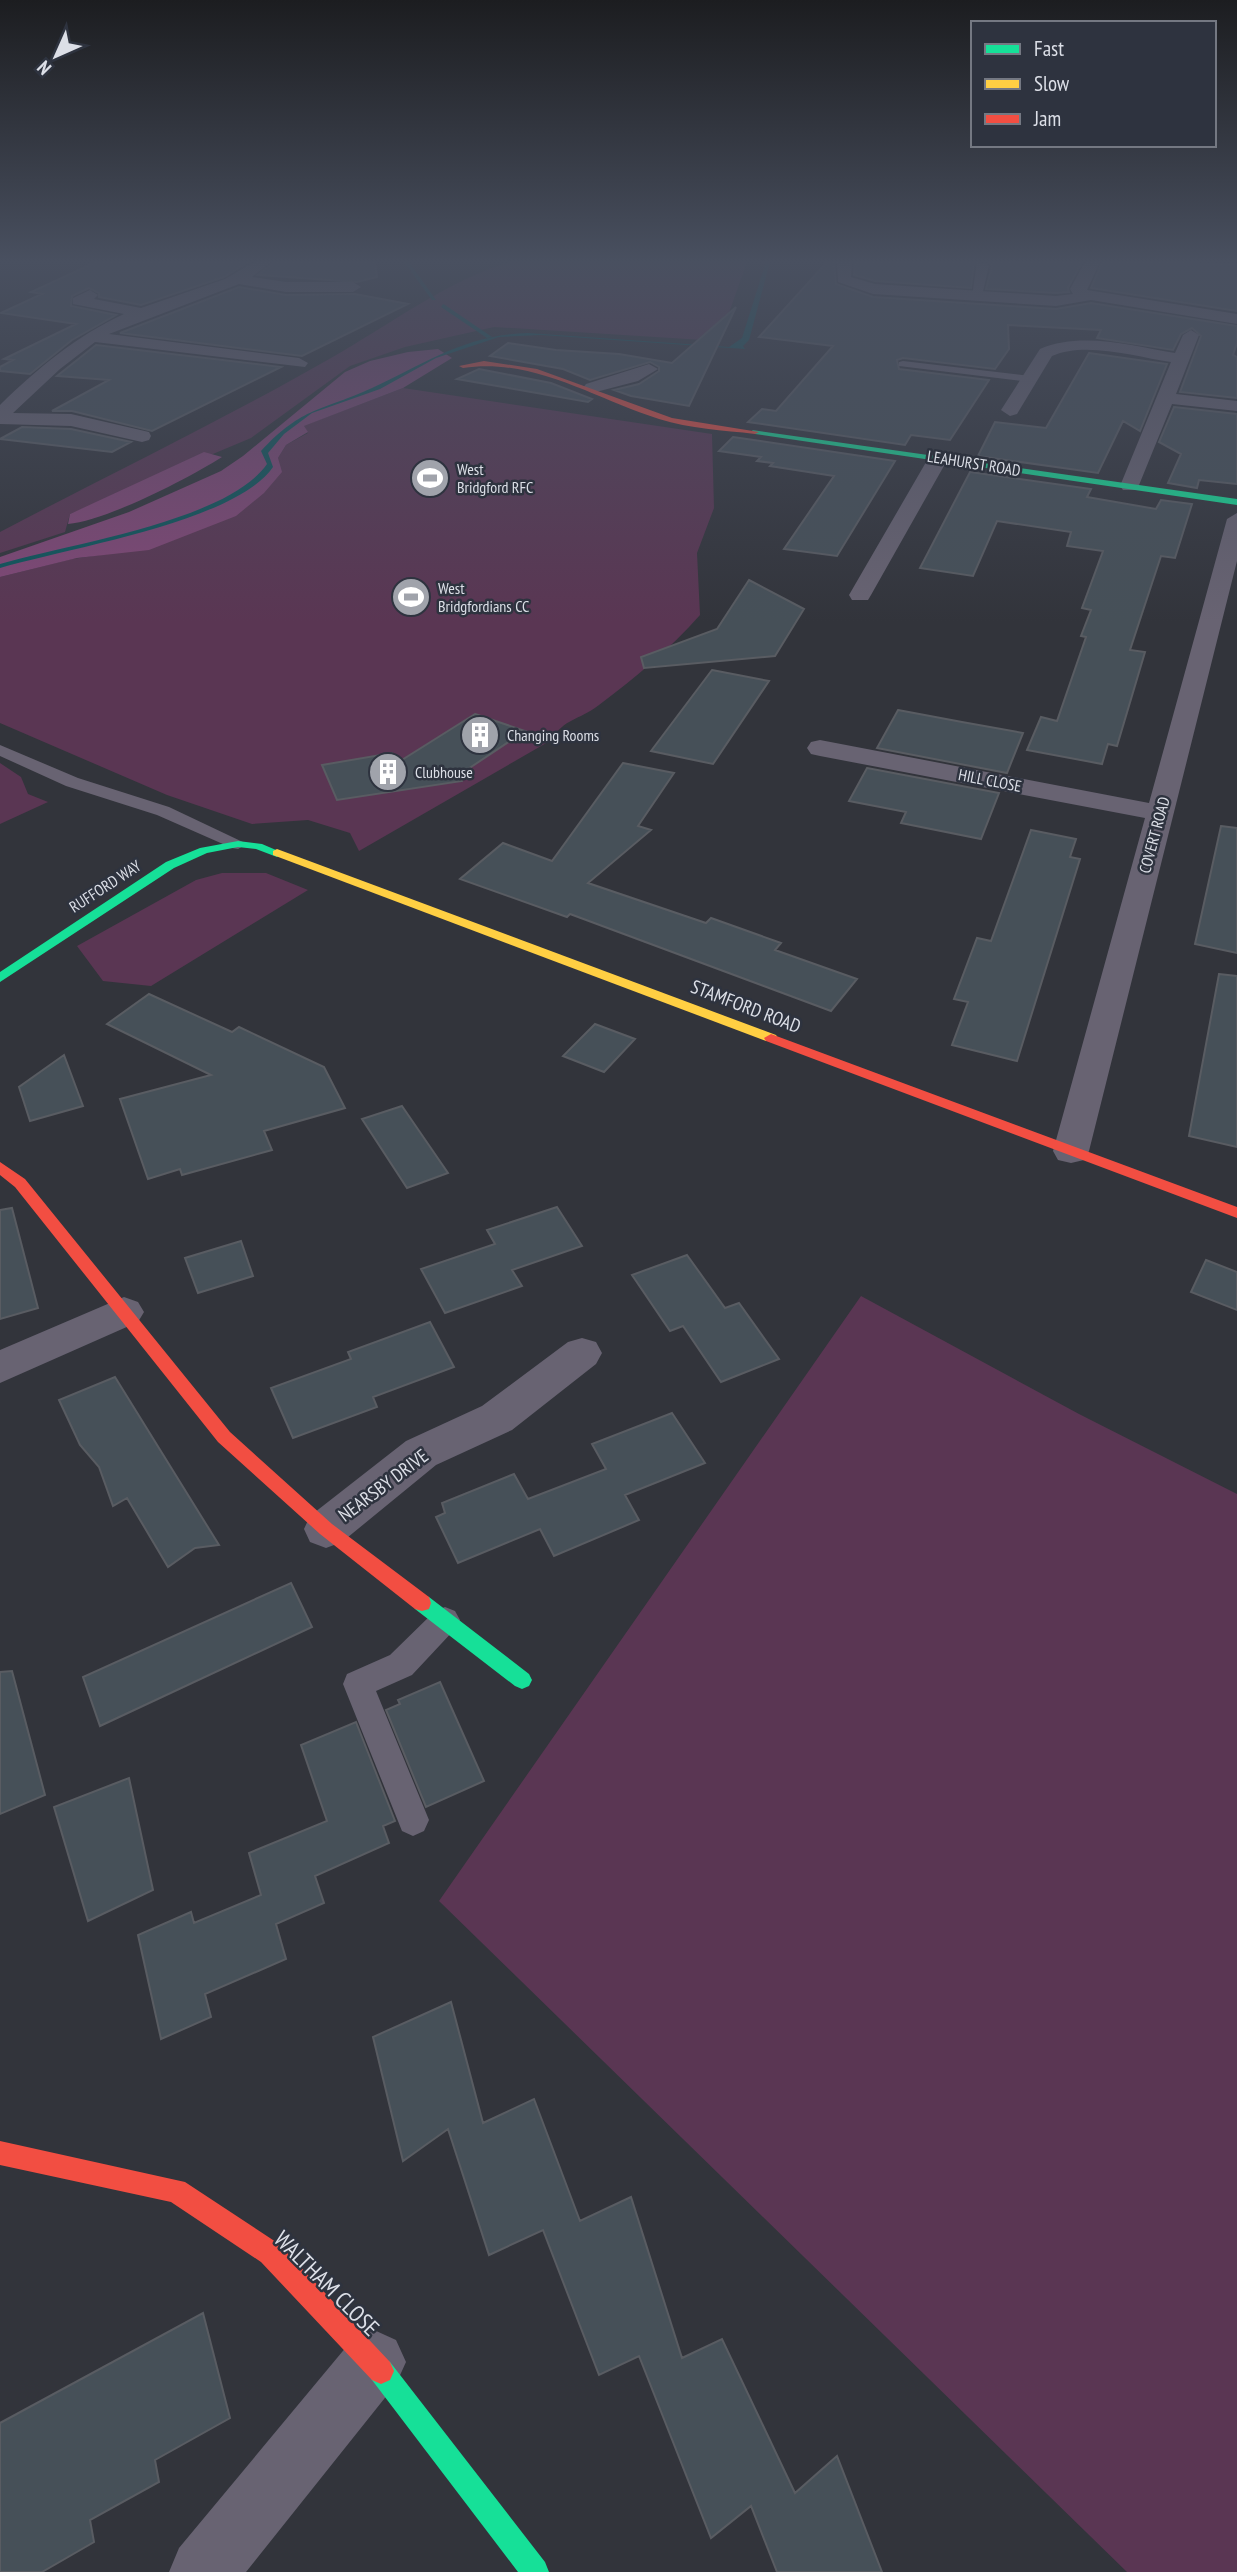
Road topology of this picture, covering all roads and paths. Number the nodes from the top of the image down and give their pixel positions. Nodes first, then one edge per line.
1 (35, 382) edge
2 (575, 382) edge
3 (617, 382) edge
4 (1028, 382) edge
5 (1178, 382) edge
6 (10, 384) dead end
7 (33, 384) junction
8 (592, 388) junction
9 (1166, 398) junction
10 (1237, 406) edge
11 (1010, 410) dead end
12 (0, 417) edge
13 (142, 436) dead end
14 (939, 457) junction
15 (1130, 486) junction
16 (1237, 502) edge
17 (1237, 519) edge
18 (860, 595) dead end
19 (820, 748) dead end
20 (0, 750) edge
21 (1160, 813) junction
22 (239, 844) junction
23 (0, 978) edge
24 (1071, 1151) junction
25 (0, 1167) edge
26 (1237, 1213) edge
27 (124, 1312) junction
28 (582, 1353) dead end
29 (0, 1367) edge
30 (326, 1529) junction
31 (445, 1620) junction
32 (522, 1680) dead end
33 (413, 1821) dead end
34 (0, 2153) edge
35 (374, 2362) junction
36 (203, 2572) edge
37 (535, 2572) edge

1 - 7 street
2 - 8 street, LEAHURST ROAD
3 - 8 street
4 - 11 street
5 - 9 street
6 - 7 street
7 - 12 street
8 - 14 street, LEAHURST ROAD
9 - 10 street
9 - 15 street
12 - 13 street
14 - 15 street, LEAHURST ROAD
14 - 18 street
15 - 16 street, LEAHURST ROAD
17 - 21 street, COVERT ROAD
19 - 21 street, HILL CLOSE
20 - 22 lane
21 - 24 street, COVERT ROAD
22 - 23 street, RUFFORD WAY
22 - 24 street, STAMFORD ROAD
24 - 26 street, STAMFORD ROAD
25 - 27 street, NEARSBY DRIVE
27 - 29 street
27 - 30 street, NEARSBY DRIVE
28 - 30 street, NEARSBY DRIVE
30 - 31 street, NEARSBY DRIVE
31 - 32 street, NEARSBY DRIVE
31 - 33 lane
34 - 35 street, WALTHAM CLOSE
35 - 36 street
35 - 37 street, WALTHAM CLOSE

